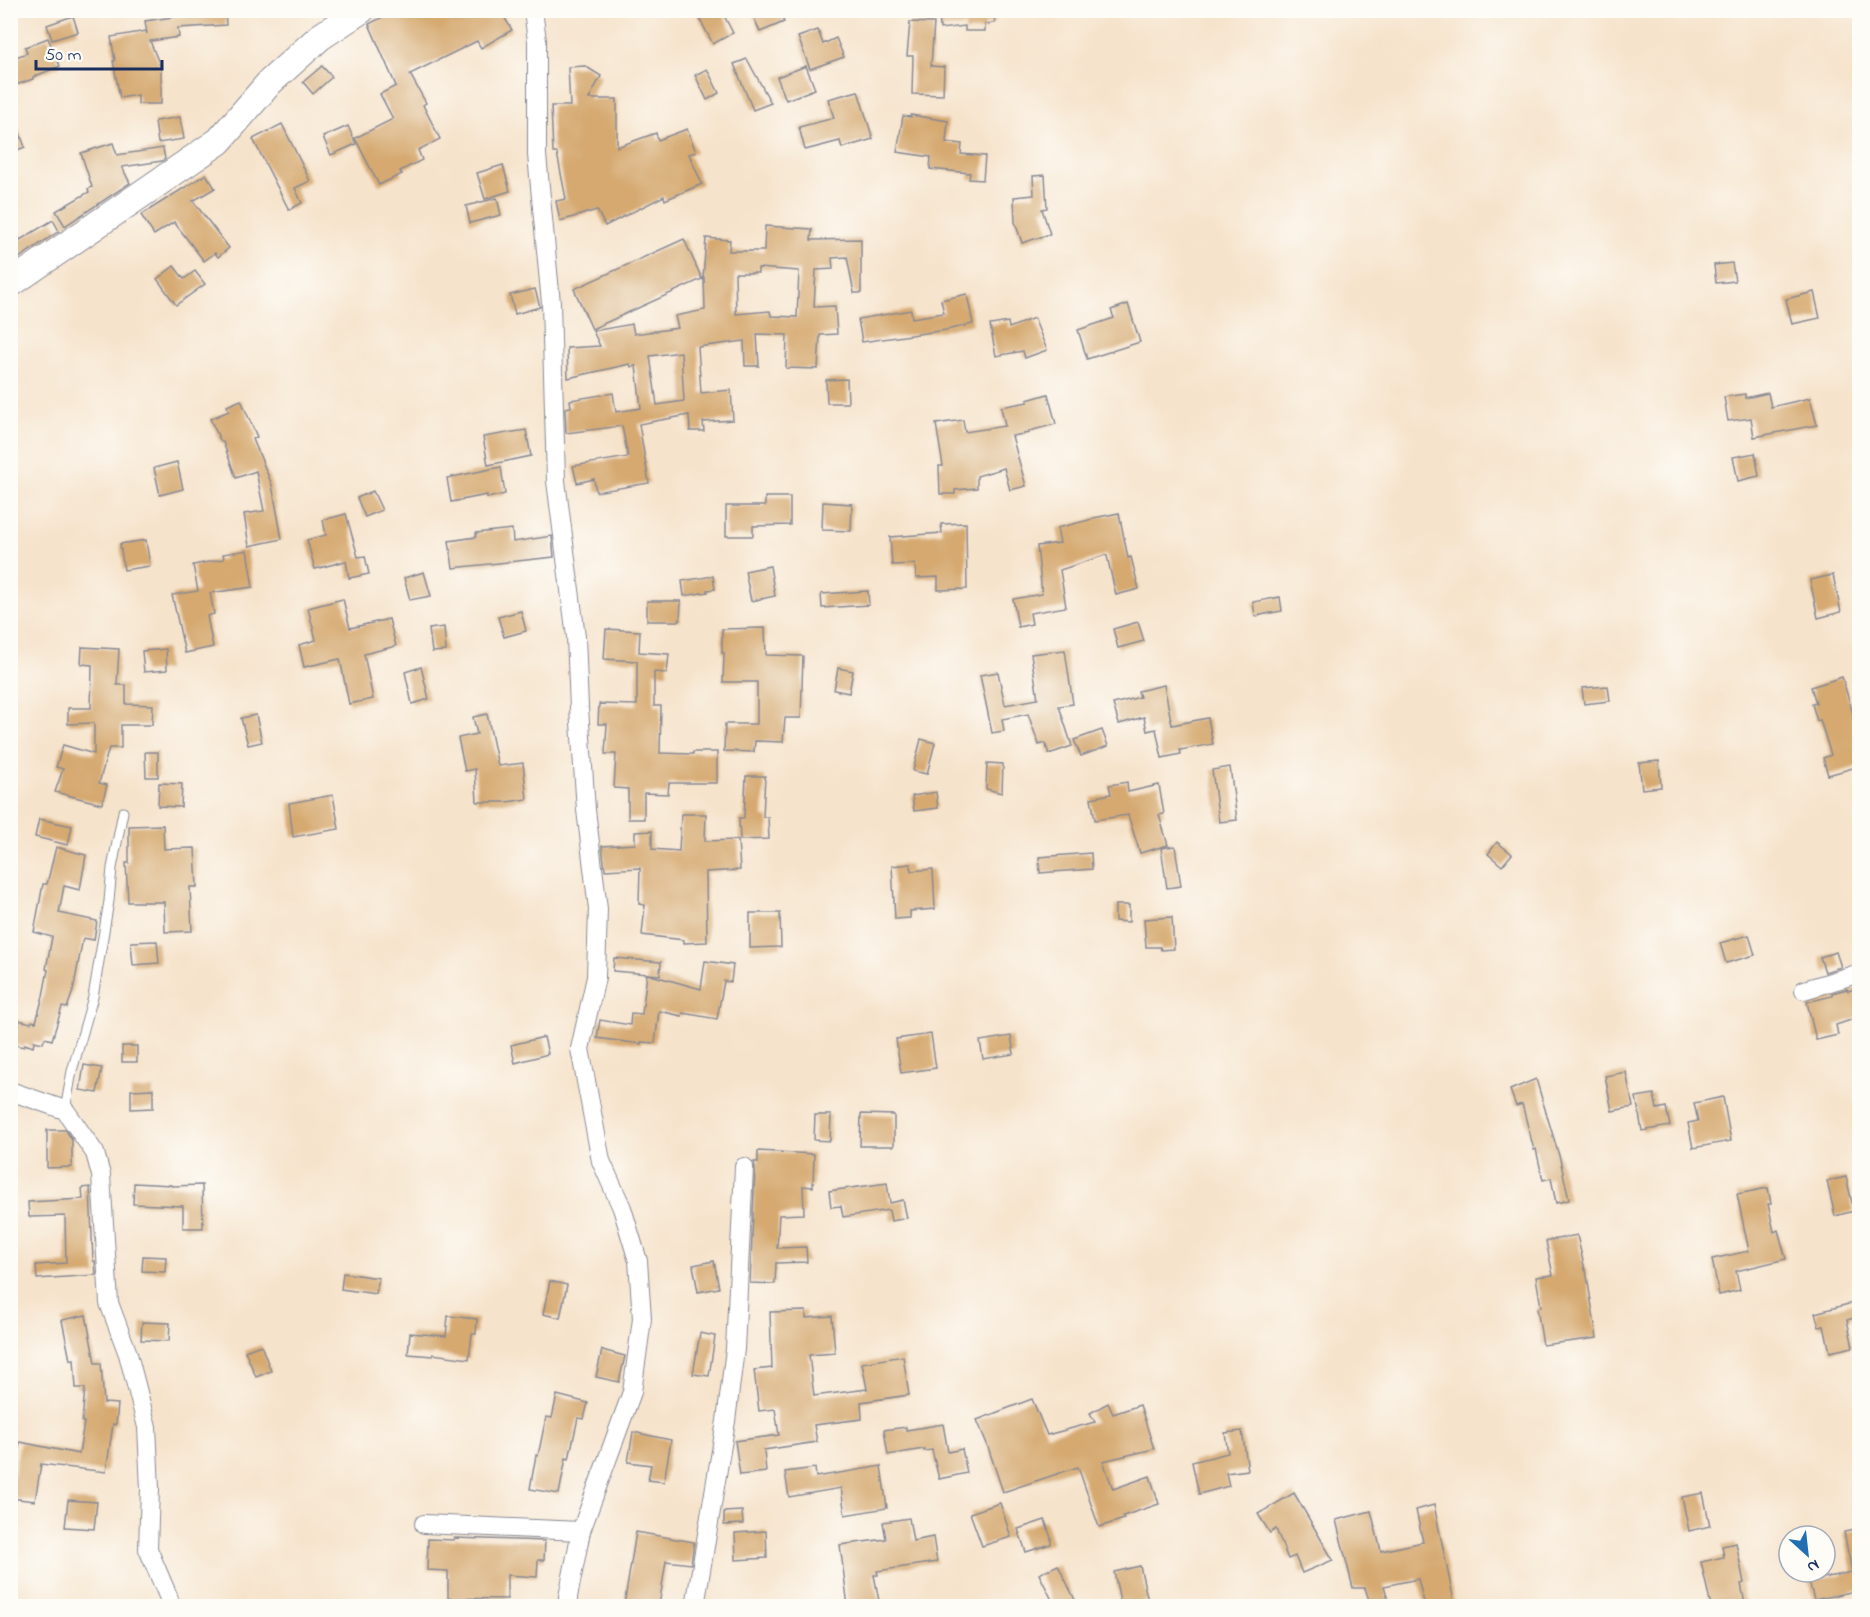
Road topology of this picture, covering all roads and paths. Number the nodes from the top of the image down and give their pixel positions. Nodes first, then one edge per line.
1 (361, 10) edge
2 (533, 10) edge
3 (10, 284) edge
4 (123, 812) dead end
5 (1860, 972) edge
6 (1804, 990) dead end
7 (10, 1090) edge
8 (65, 1110) junction
9 (744, 1167) dead end
10 (424, 1524) dead end
11 (581, 1532) junction
12 (171, 1606) edge
13 (568, 1606) edge
14 (694, 1606) edge

1 - 3 main road
2 - 11 street
4 - 8 lane
5 - 6 street
7 - 8 street
8 - 12 street
9 - 14 street
10 - 11 street
11 - 13 street

